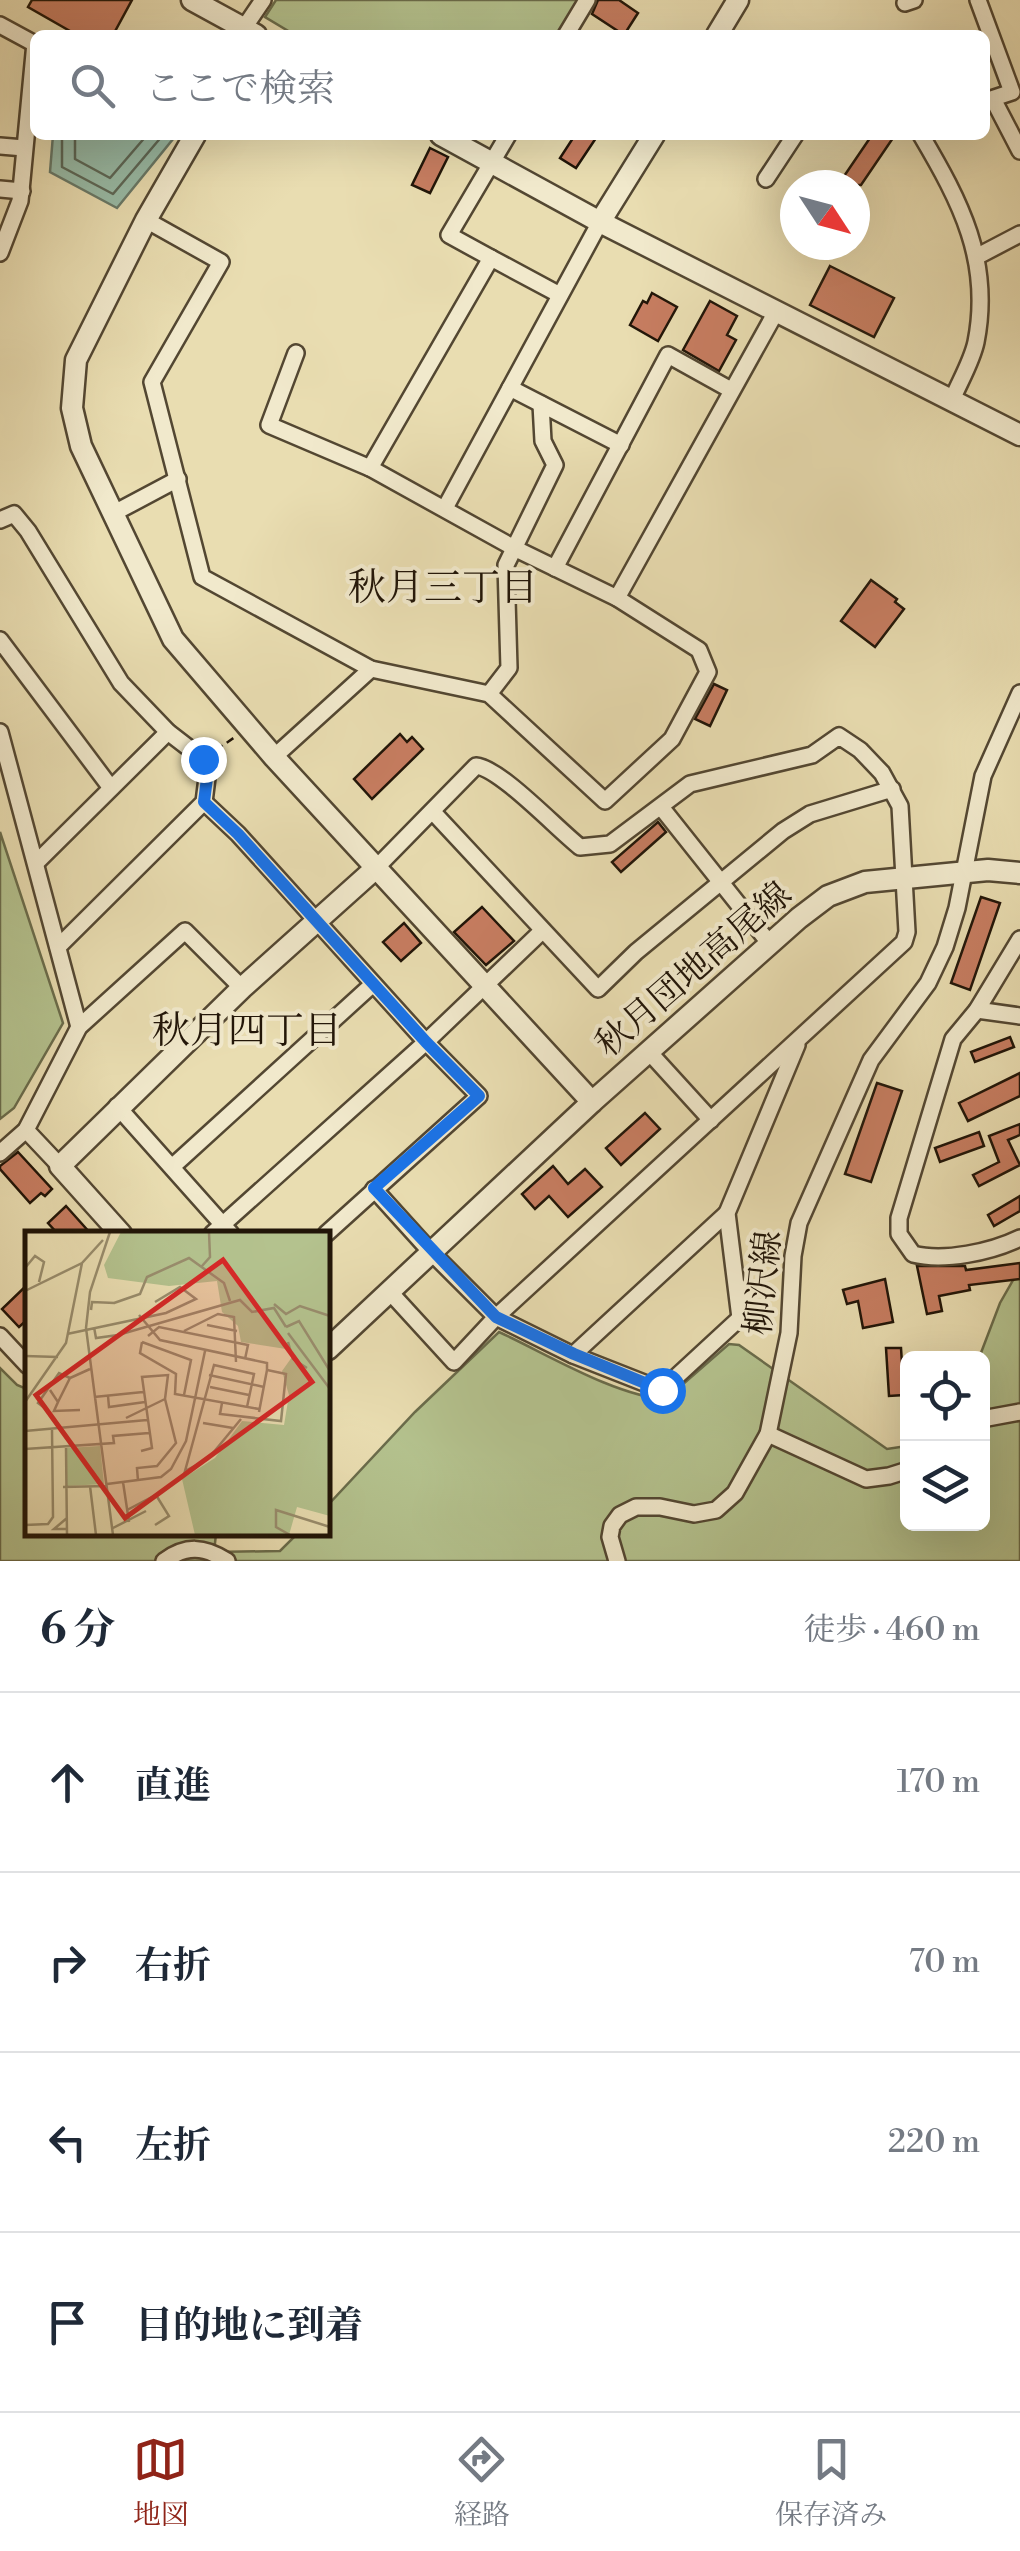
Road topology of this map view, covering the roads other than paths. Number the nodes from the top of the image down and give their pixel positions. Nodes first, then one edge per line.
1 (192, 0) edge
2 (264, 0) edge
3 (587, 0) edge
4 (738, 0) edge
5 (978, 0) edge
6 (0, 24) edge
7 (247, 30) edge
8 (253, 30) edge
9 (569, 30) edge
10 (719, 30) edge
11 (989, 30) edge
12 (990, 32) edge
13 (30, 41) edge
14 (30, 91) edge
15 (990, 100) edge
16 (990, 102) edge
17 (192, 140) edge
18 (450, 140) edge
19 (505, 140) edge
20 (651, 140) edge
21 (793, 140) edge
22 (924, 140) edge
23 (0, 146) edge
24 (24, 148) junction
25 (1020, 151) edge
26 (492, 162) junction
27 (766, 178) dead end
28 (0, 189) edge
29 (22, 190) junction
30 (146, 220) junction
31 (600, 222) junction
32 (1020, 234) edge
33 (0, 253) edge
34 (978, 256) junction
35 (490, 258) junction
36 (560, 295) junction
37 (777, 310) junction
38 (296, 353) dead end
39 (510, 388) junction
40 (731, 390) junction
41 (952, 400) junction
42 (541, 404) junction
43 (1020, 435) edge
44 (621, 445) junction
45 (370, 468) junction
46 (178, 479) junction
47 (445, 508) junction
48 (114, 513) junction
49 (0, 520) edge
50 (516, 549) junction
51 (555, 568) junction
52 (618, 598) junction
53 (0, 640) edge
54 (371, 669) junction
55 (1020, 692) edge
56 (489, 694) junction
57 (0, 732) edge
58 (168, 732) junction
59 (274, 758) junction
60 (111, 788) junction
61 (892, 789) junction
62 (204, 802) junction
63 (661, 806) junction
64 (433, 812) junction
65 (36, 864) junction
66 (377, 867) junction
67 (1020, 872) edge
68 (961, 874) junction
69 (902, 879) junction
70 (721, 880) junction
71 (318, 923) junction
72 (542, 931) junction
73 (1020, 939) edge
74 (770, 944) junction
75 (58, 946) junction
76 (373, 984) junction
77 (485, 984) junction
78 (242, 988) junction
79 (977, 1010) junction
80 (1020, 1016) edge
81 (79, 1027) junction
82 (800, 1037) junction
83 (426, 1042) junction
84 (650, 1053) junction
85 (592, 1102) junction
86 (117, 1106) junction
87 (711, 1120) junction
88 (26, 1130) junction
89 (0, 1153) edge
90 (60, 1166) junction
91 (172, 1166) junction
92 (374, 1188) junction
93 (727, 1213) junction
94 (222, 1230) edge
95 (118, 1231) edge
96 (329, 1231) edge
97 (1020, 1238) edge
98 (430, 1251) junction
99 (389, 1291) junction
100 (496, 1317) junction
101 (0, 1336) edge
102 (330, 1347) edge
103 (574, 1354) junction
104 (25, 1363) edge
105 (1020, 1412) edge
106 (990, 1418) edge
107 (768, 1434) junction
108 (900, 1472) edge
109 (164, 1561) edge
110 (227, 1561) edge
111 (617, 1561) edge

1 - 7 street
2 - 8 street
3 - 9 street
4 - 10 street
5 - 11 street
6 - 13 street
12 - 15 street
14 - 24 street
16 - 25 street
17 - 30 street
18 - 26 street
19 - 26 street
20 - 31 street
21 - 27 street
22 - 34 street
23 - 24 street
24 - 29 street
26 - 31 street
26 - 35 street
28 - 29 street
29 - 33 street
30 - 46 street
30 - 48 street
31 - 36 street
31 - 37 street
32 - 34 street
34 - 41 street
35 - 36 street
35 - 45 street
36 - 39 street
37 - 40 street
37 - 41 street
38 - 45 street
39 - 42 street
39 - 47 street
40 - 44 street
40 - 52 street
41 - 43 street
42 - 44 street
42 - 50 street
44 - 51 street
45 - 47 street
46 - 48 street
46 - 54 street
47 - 50 street
48 - 59 street
49 - 58 street
50 - 51 street
50 - 56 street
51 - 52 street
52 - 56 street
53 - 60 street
54 - 56 street
54 - 59 street
55 - 68 street, 柳沢線
57 - 65 street
58 - 60 street
58 - 62 street
59 - 66 street
60 - 65 street
61 - 63 street
61 - 69 street
61 - 70 street
62 - 71 street
62 - 75 street
63 - 64 street
63 - 70 street
64 - 66 street
64 - 72 street
65 - 75 street
66 - 71 street
66 - 77 street
67 - 68 street, 秋月団地高尾線
68 - 69 street, 秋月団地高尾線
68 - 107 street, 柳沢線
69 - 74 street, 秋月団地高尾線
69 - 82 street
70 - 72 street
70 - 74 street
71 - 76 street
71 - 78 street
72 - 77 street
73 - 79 street
74 - 84 street, 秋月団地高尾線
75 - 81 street
76 - 83 street
76 - 91 street
77 - 83 street
77 - 85 street
78 - 81 street
78 - 86 street
79 - 80 street
79 - 97 street
81 - 88 street
82 - 87 street
82 - 93 street
83 - 92 street
83 - 94 street
84 - 85 street, 秋月団地高尾線
84 - 87 street
85 - 98 street, 秋月団地高尾線
86 - 90 street
86 - 91 street
87 - 100 street
88 - 89 street
88 - 90 street
90 - 95 street
91 - 94 street
92 - 96 street
92 - 98 street
93 - 103 street
93 - 103 street
98 - 99 street, 秋月団地高尾線
98 - 100 street
99 - 100 street
99 - 102 street, 秋月団地高尾線
100 - 103 street
101 - 104 street
105 - 106 street
107 - 108 street
107 - 111 street, 柳沢線
109 - 110 street

